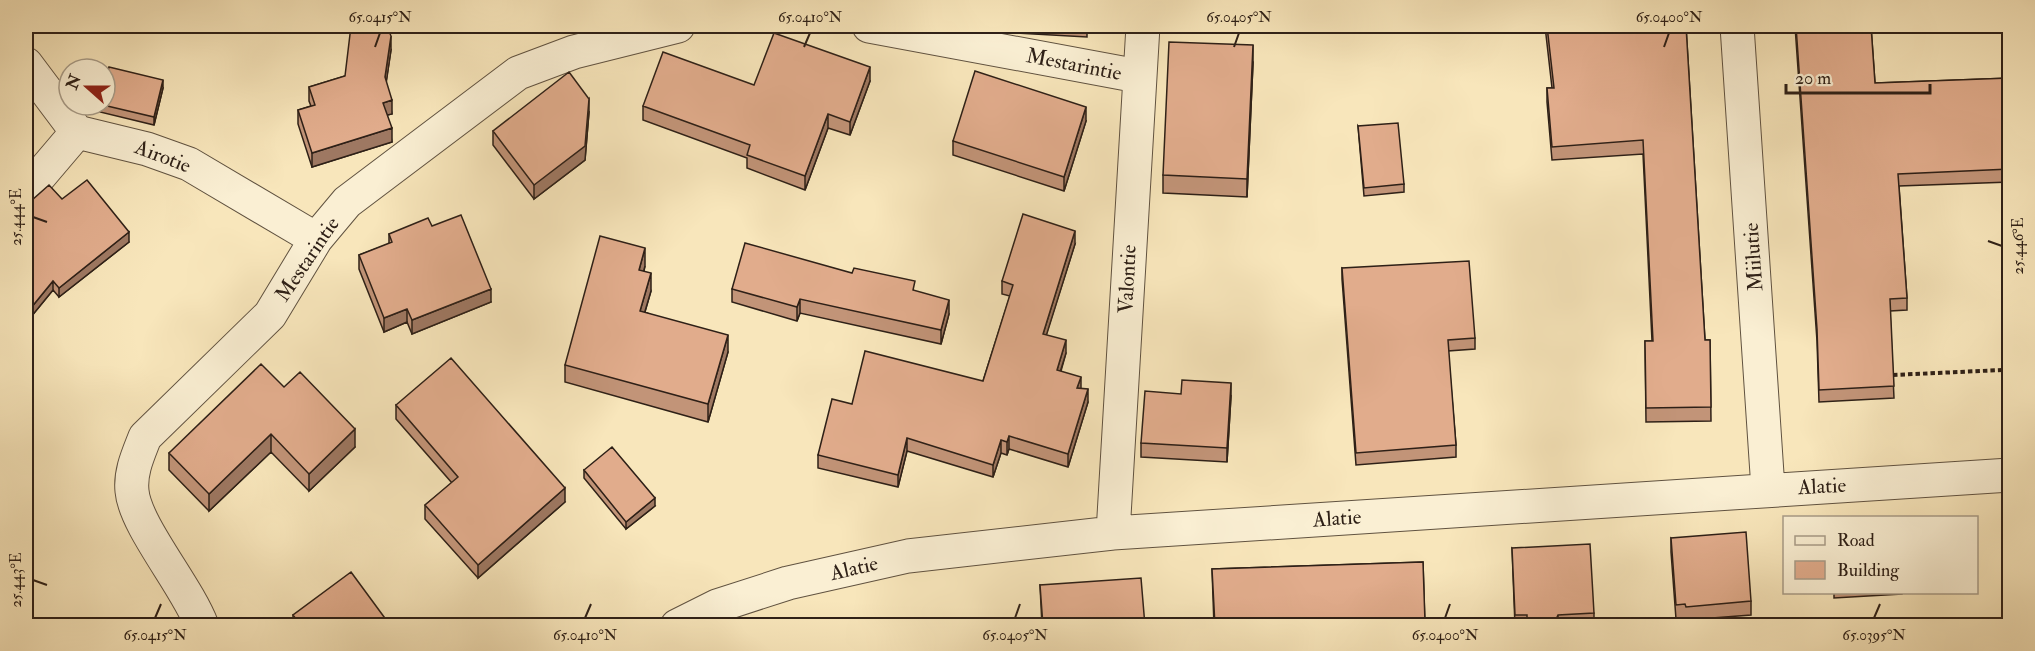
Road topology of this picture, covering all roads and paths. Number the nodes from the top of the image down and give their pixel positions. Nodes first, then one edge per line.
1 (678, 26) edge
2 (869, 26) edge
3 (1143, 26) edge
4 (1737, 26) edge
5 (26, 64) edge
6 (1138, 76) junction
7 (77, 132) junction
8 (26, 192) edge
9 (316, 239) junction
10 (2002, 370) dead end
11 (1893, 375) edge
12 (2010, 475) edge
13 (1768, 489) junction
14 (1113, 533) junction
15 (202, 626) edge
16 (676, 626) edge

1 - 9 street, Mestarintie
2 - 6 street, Mestarintie
3 - 6 street, Valontie
4 - 13 street, Miilutie
5 - 7 street
6 - 14 street, Valontie
7 - 8 street
7 - 9 street, Airotie
9 - 15 street, Mestarintie
10 - 11 path
12 - 13 street, Alatie
13 - 14 street, Alatie
14 - 16 street, Alatie

